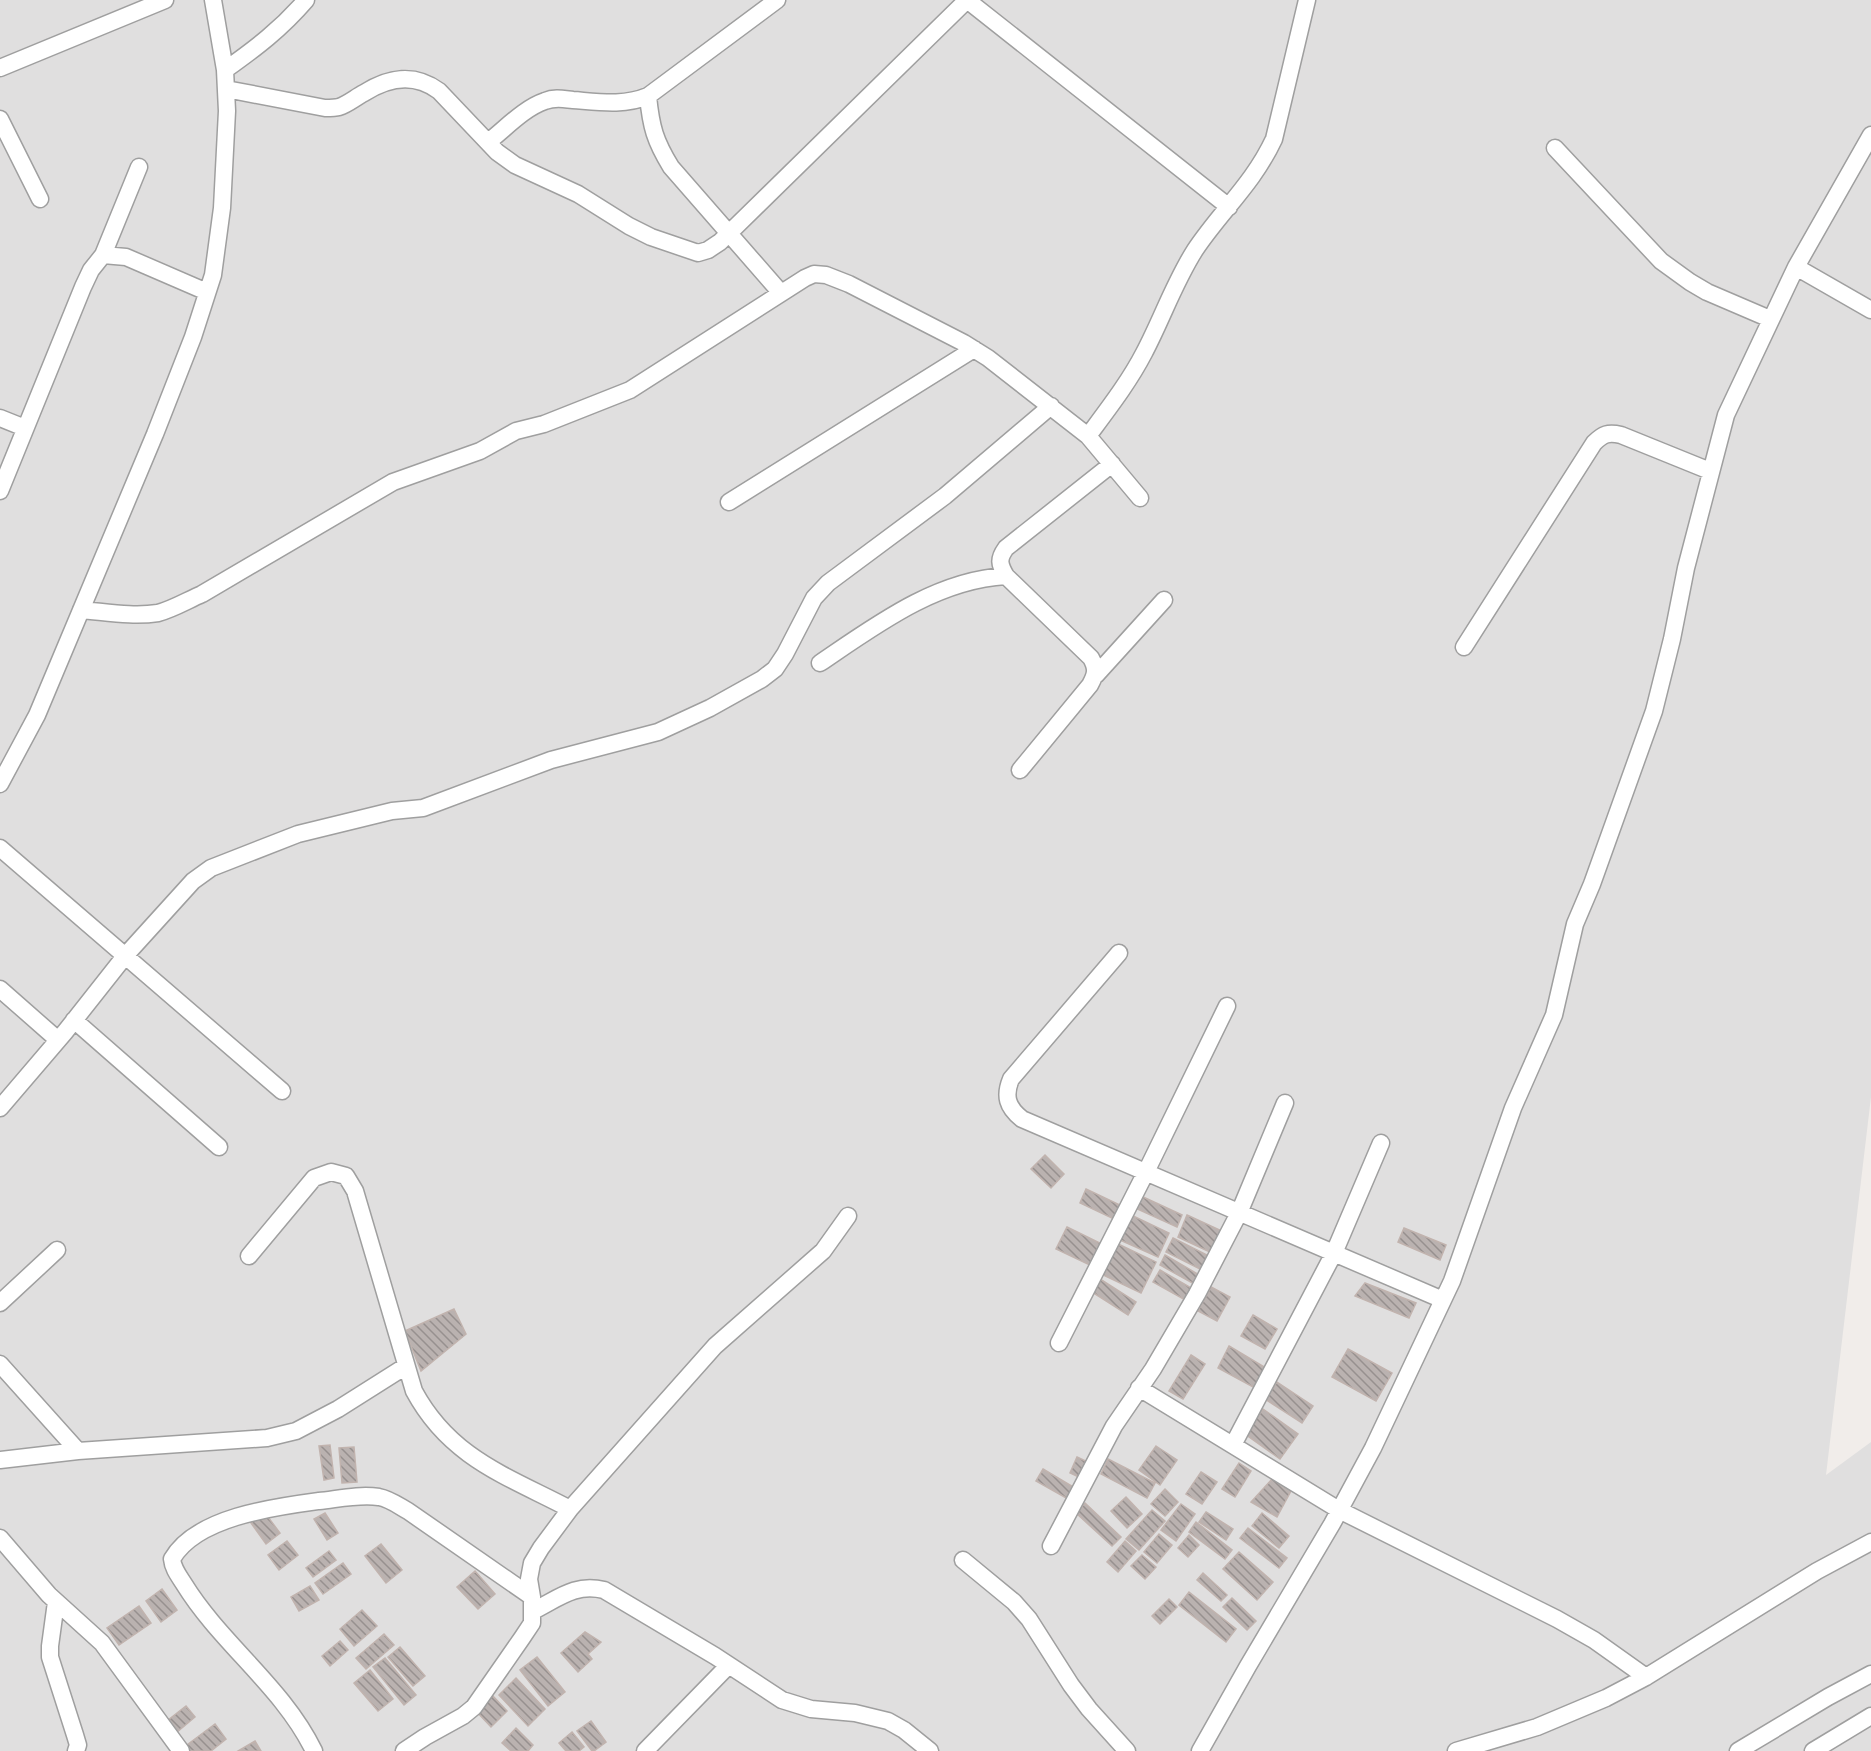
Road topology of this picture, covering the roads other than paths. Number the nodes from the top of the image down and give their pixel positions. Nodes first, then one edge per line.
1 (165, 0) edge
2 (213, 0) edge
3 (306, 0) edge
4 (777, 0) edge
5 (967, 0) edge
6 (1307, 0) edge
7 (0, 68) edge
8 (225, 70) junction
9 (226, 89) junction
10 (648, 96) junction
11 (0, 120) edge
12 (1871, 135) edge
13 (488, 142) junction
14 (1555, 148) dead end
15 (140, 167) dead end
16 (40, 199) dead end
17 (1229, 207) junction
18 (728, 234) junction
19 (103, 255) junction
20 (1796, 267) junction
21 (207, 292) junction
22 (781, 293) junction
23 (1871, 310) edge
24 (1770, 319) junction
25 (974, 349) junction
26 (1051, 406) junction
27 (0, 418) edge
28 (25, 428) junction
29 (1088, 436) junction
30 (1112, 464) junction
31 (1710, 471) junction
32 (0, 491) edge
33 (1140, 498) dead end
34 (729, 502) dead end
35 (1006, 576) junction
36 (1164, 600) dead end
37 (81, 610) junction
38 (1464, 647) dead end
39 (820, 663) dead end
40 (1096, 675) junction
41 (1020, 770) dead end
42 (0, 784) edge
43 (0, 849) edge
44 (1119, 953) dead end
45 (125, 956) junction
46 (0, 989) edge
47 (1227, 1006) dead end
48 (74, 1020) junction
49 (58, 1040) junction
50 (282, 1091) dead end
51 (1285, 1103) dead end
52 (0, 1108) edge
53 (1381, 1143) dead end
54 (219, 1147) dead end
55 (1146, 1172) junction
56 (1239, 1213) junction
57 (848, 1216) dead end
58 (57, 1250) dead end
59 (1334, 1253) junction
60 (249, 1256) dead end
61 (1443, 1300) junction
62 (0, 1303) edge
63 (1059, 1343) dead end
64 (0, 1364) edge
65 (406, 1366) junction
66 (1139, 1388) junction
67 (1233, 1445) junction
68 (78, 1451) junction
69 (0, 1460) edge
70 (570, 1509) junction
71 (1339, 1510) junction
72 (0, 1538) edge
73 (1871, 1542) edge
74 (1051, 1546) dead end
75 (963, 1560) dead end
76 (56, 1602) junction
77 (532, 1604) junction
78 (729, 1665) junction
79 (1871, 1674) edge
80 (1646, 1677) junction
81 (1871, 1716) edge
82 (76, 1751) edge
83 (181, 1751) edge
84 (314, 1751) edge
85 (404, 1751) edge
86 (645, 1751) edge
87 (930, 1751) edge
88 (1127, 1751) edge
89 (1200, 1751) edge
90 (1456, 1751) edge
91 (1738, 1751) edge
92 (1813, 1751) edge

1 - 7 street
2 - 8 street
3 - 8 street
4 - 10 street
5 - 17 street
5 - 18 street
6 - 17 street
8 - 9 street
9 - 13 street
9 - 21 street
10 - 13 street
10 - 18 street
11 - 16 street
12 - 20 street
13 - 18 street
14 - 24 street
15 - 19 street
17 - 29 street
18 - 22 street
19 - 21 street
19 - 28 street
20 - 23 street
20 - 24 street
21 - 37 street
22 - 25 street
22 - 37 street
24 - 31 street
25 - 26 street
25 - 34 street
26 - 29 street
26 - 45 street
27 - 28 street
28 - 32 street
29 - 30 street
30 - 33 street
30 - 35 street
31 - 38 street
31 - 61 street
35 - 39 street
35 - 40 street
36 - 40 street
37 - 42 street
40 - 41 street
43 - 45 street
44 - 55 street
45 - 48 street
45 - 50 street
46 - 49 street
47 - 55 street
48 - 49 street
48 - 54 street
49 - 52 street
51 - 56 street
53 - 59 street
55 - 56 street
55 - 63 street
56 - 59 street
56 - 66 street
57 - 70 street
58 - 62 street
59 - 61 street
59 - 67 street
60 - 65 street
61 - 71 street
64 - 68 street
65 - 68 street
65 - 70 street
66 - 67 street
66 - 74 street
67 - 71 street
68 - 69 street
70 - 77 street
71 - 80 street
71 - 89 street
72 - 76 street
73 - 80 street
75 - 88 street
76 - 82 street
76 - 83 street
77 - 78 street
77 - 84 street
77 - 85 street
78 - 86 street
78 - 87 street
79 - 91 street
80 - 90 street
81 - 92 street

